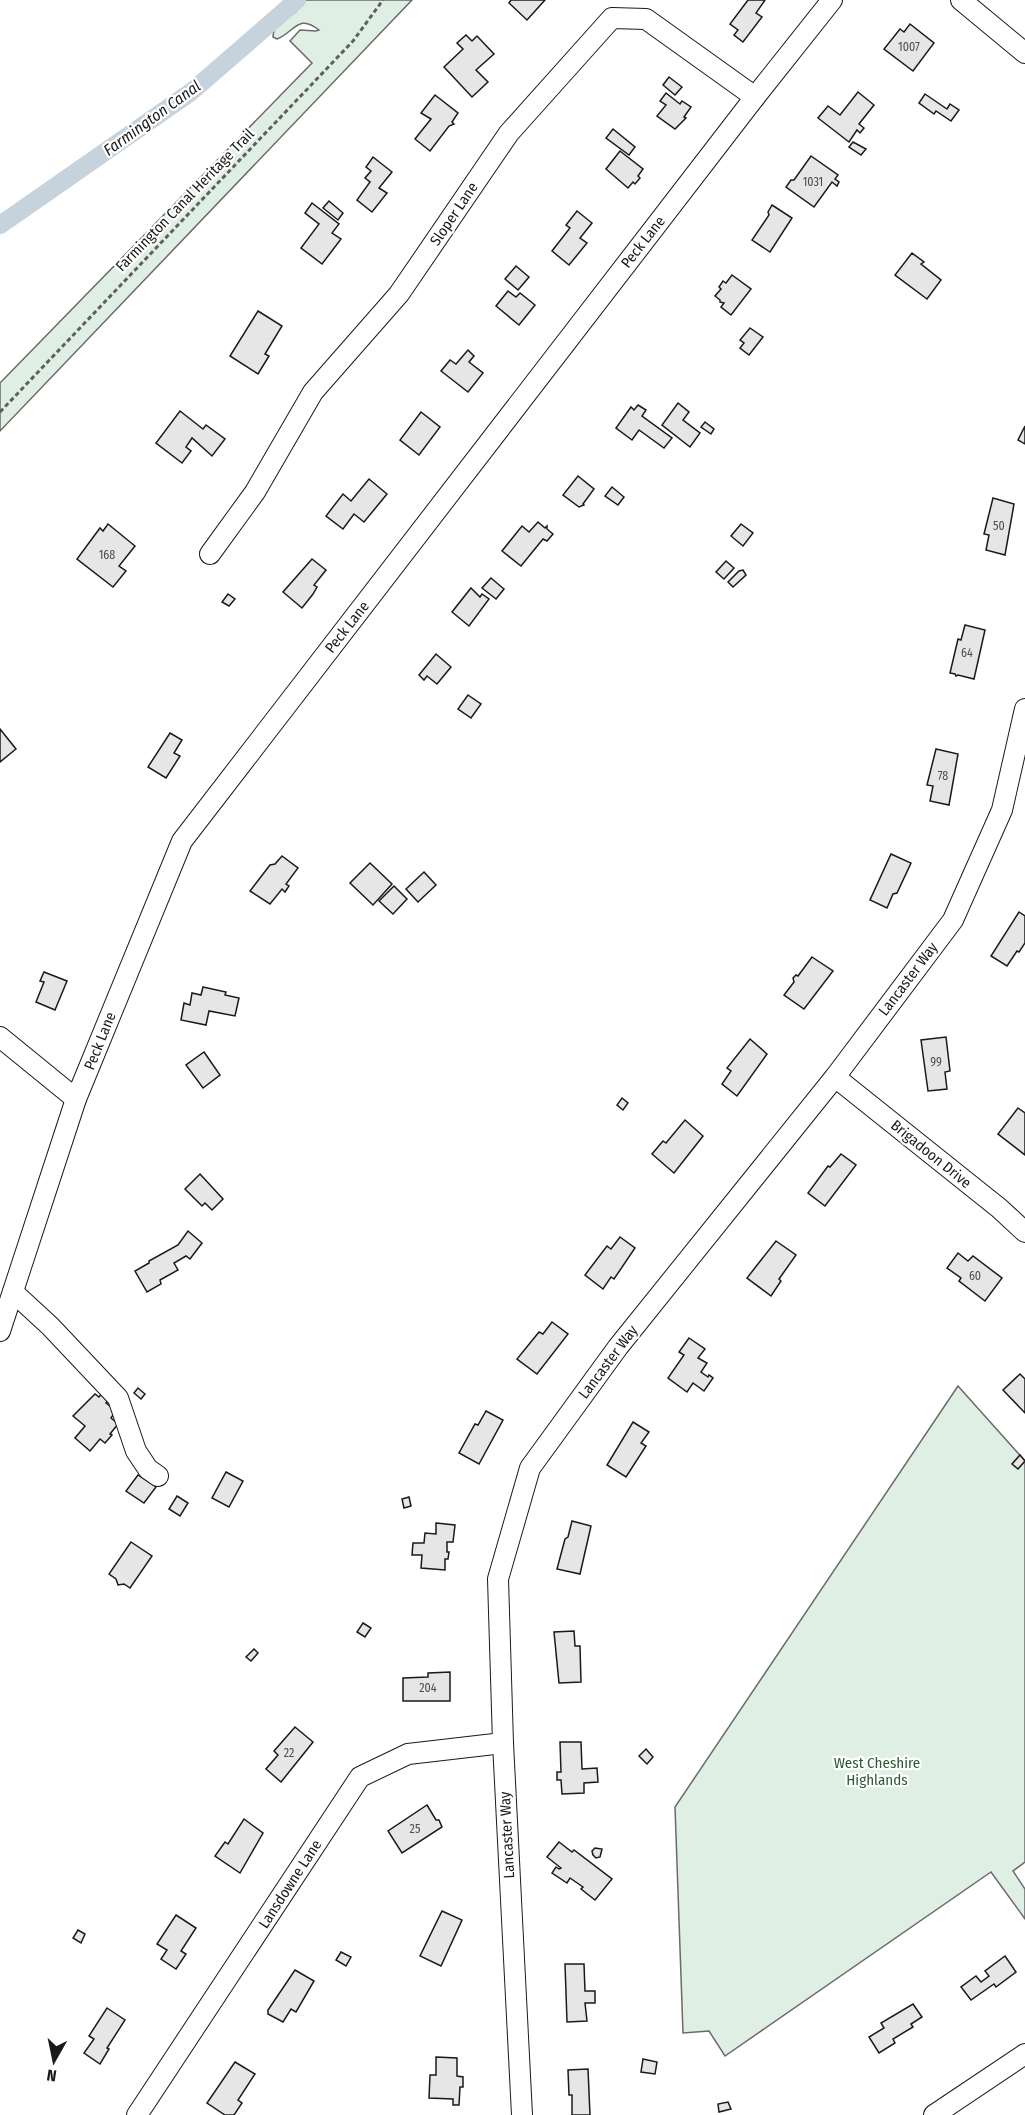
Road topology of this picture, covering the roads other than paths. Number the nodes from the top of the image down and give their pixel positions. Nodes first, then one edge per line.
1 (832, 0) edge
2 (961, 0) edge
3 (1025, 53) edge
4 (755, 97) junction
5 (210, 554) dead end
6 (1025, 709) edge
7 (0, 1037) edge
8 (835, 1077) junction
9 (76, 1099) junction
10 (1025, 1232) edge
11 (13, 1292) junction
12 (0, 1331) edge
13 (158, 1476) dead end
14 (503, 1743) junction
15 (1025, 2054) edge
16 (137, 2115) edge
17 (522, 2115) edge
18 (934, 2115) edge

1 - 4 street, Peck Lane
2 - 3 street
4 - 5 street, Sloper Lane
4 - 9 street, Peck Lane
6 - 8 street, Lancaster Way
7 - 9 street
8 - 10 street, Brigadoon Drive
8 - 14 street, Lancaster Way
9 - 11 street, Peck Lane
11 - 12 street, Peck Lane
11 - 13 street
14 - 16 street, Lansdowne Lane
14 - 17 street, Lancaster Way
15 - 18 street

